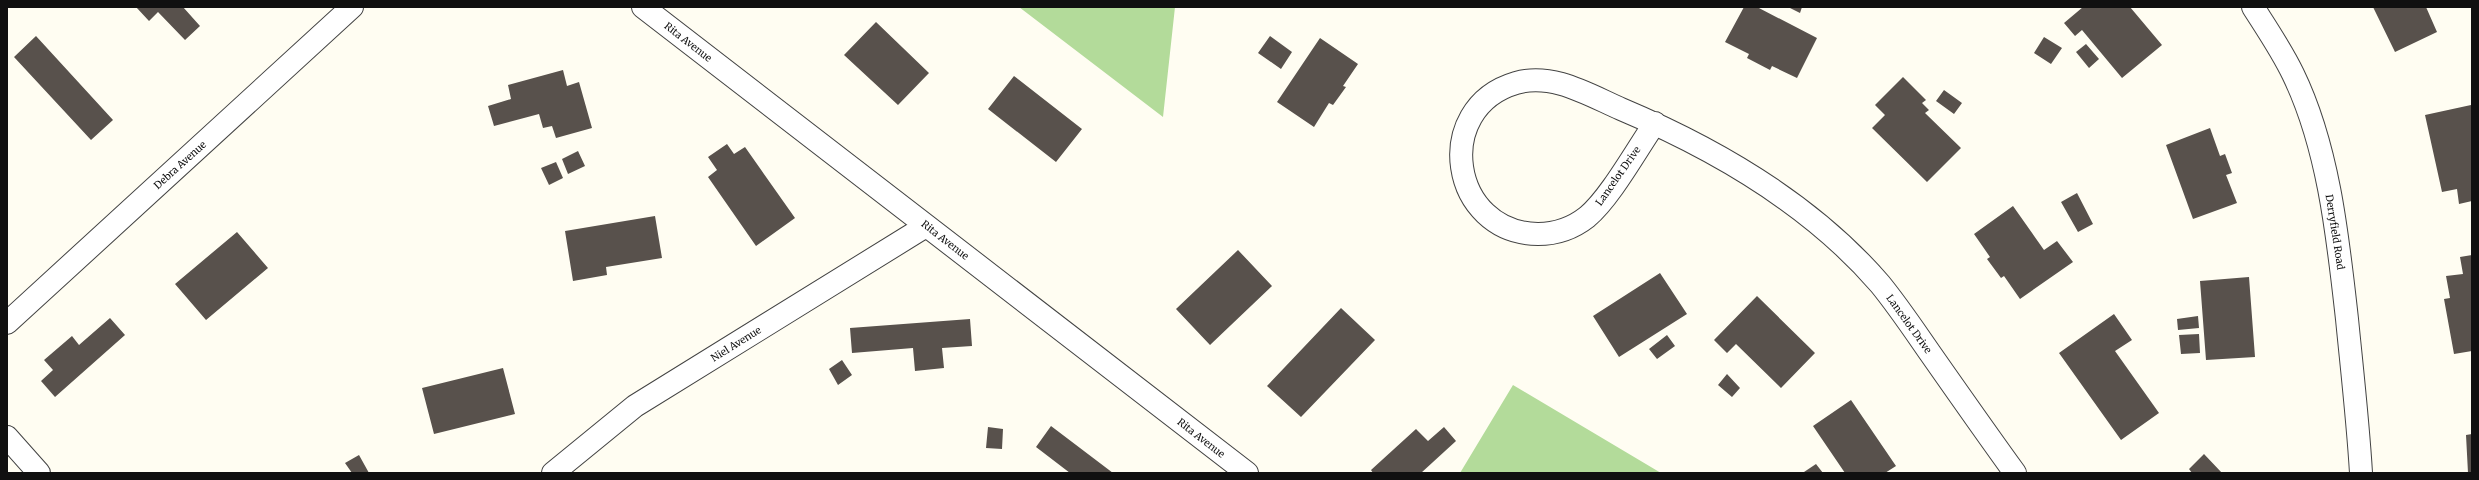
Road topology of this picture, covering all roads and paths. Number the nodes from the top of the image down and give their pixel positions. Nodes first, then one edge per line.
1 (352, 7) edge
2 (643, 7) edge
3 (2253, 7) edge
4 (1655, 123) junction
5 (926, 226) junction
6 (7, 323) edge
7 (7, 437) edge
8 (39, 473) edge
9 (553, 473) edge
10 (1247, 473) edge
11 (2015, 473) edge
12 (2361, 473) edge

1 - 6 street, Debra Avenue
2 - 5 street, Rita Avenue
3 - 12 street, Derryfield Road
4 - 4 street, Lancelot Drive
4 - 11 street, Lancelot Drive
5 - 9 street, Niel Avenue
5 - 10 street, Rita Avenue
7 - 8 street

